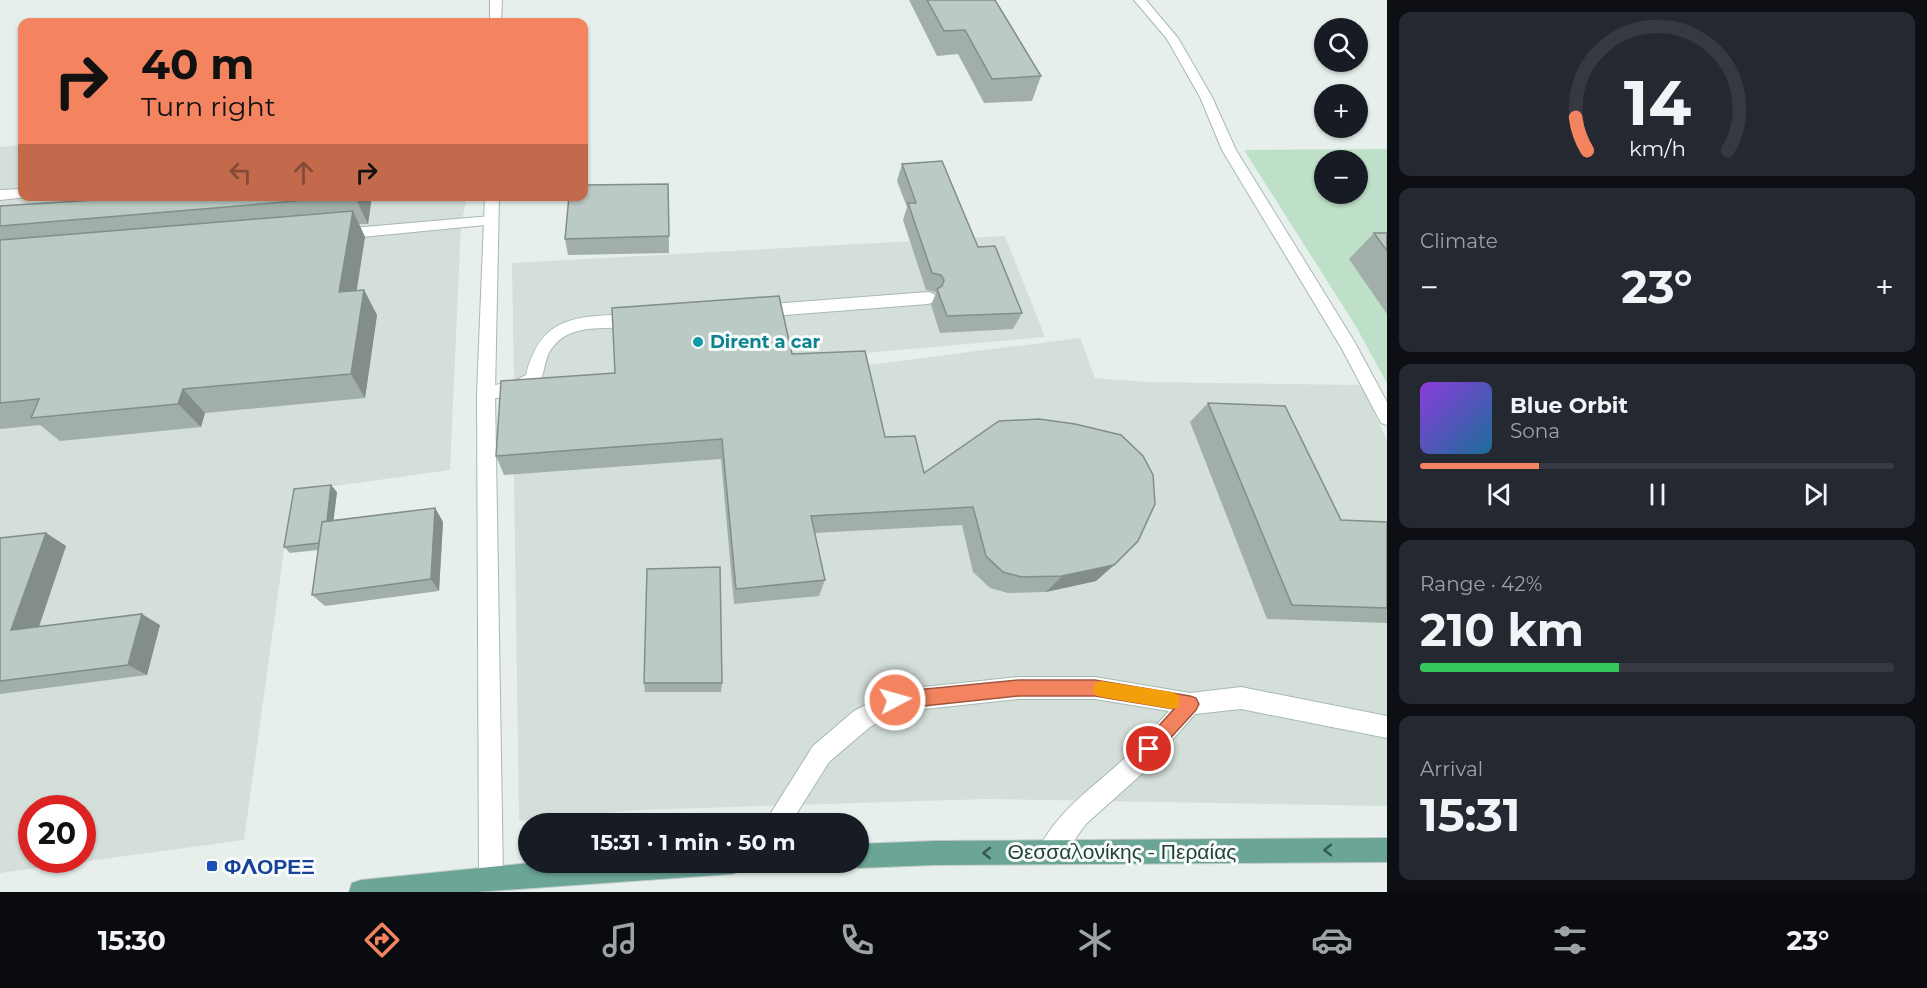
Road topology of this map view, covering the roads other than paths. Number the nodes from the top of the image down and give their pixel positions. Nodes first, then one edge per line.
1 (496, 0) edge
2 (1140, 0) edge
3 (496, 18) edge
4 (18, 194) edge
5 (0, 195) edge
6 (492, 201) edge
7 (491, 221) junction
8 (331, 235) edge
9 (928, 298) dead end
10 (741, 312) edge
11 (648, 319) edge
12 (486, 393) junction
13 (1387, 418) edge
14 (1190, 704) junction
15 (1387, 727) edge
16 (783, 813) edge
17 (1387, 850) edge
18 (1050, 852) junction
19 (869, 856) edge
20 (566, 873) edge
21 (491, 878) junction
22 (361, 892) edge

1 - 3 street
2 - 13 street
4 - 5 street
6 - 7 street
7 - 8 street
7 - 12 street
9 - 10 street
11 - 12 street
12 - 21 street
14 - 15 street
14 - 16 street
14 - 18 street
17 -> 18 main road, Θεσσαλονίκης - Περαίας
18 -> 19 main road, Θεσσαλονίκης - Περαίας
20 - 21 main road
21 - 22 main road

